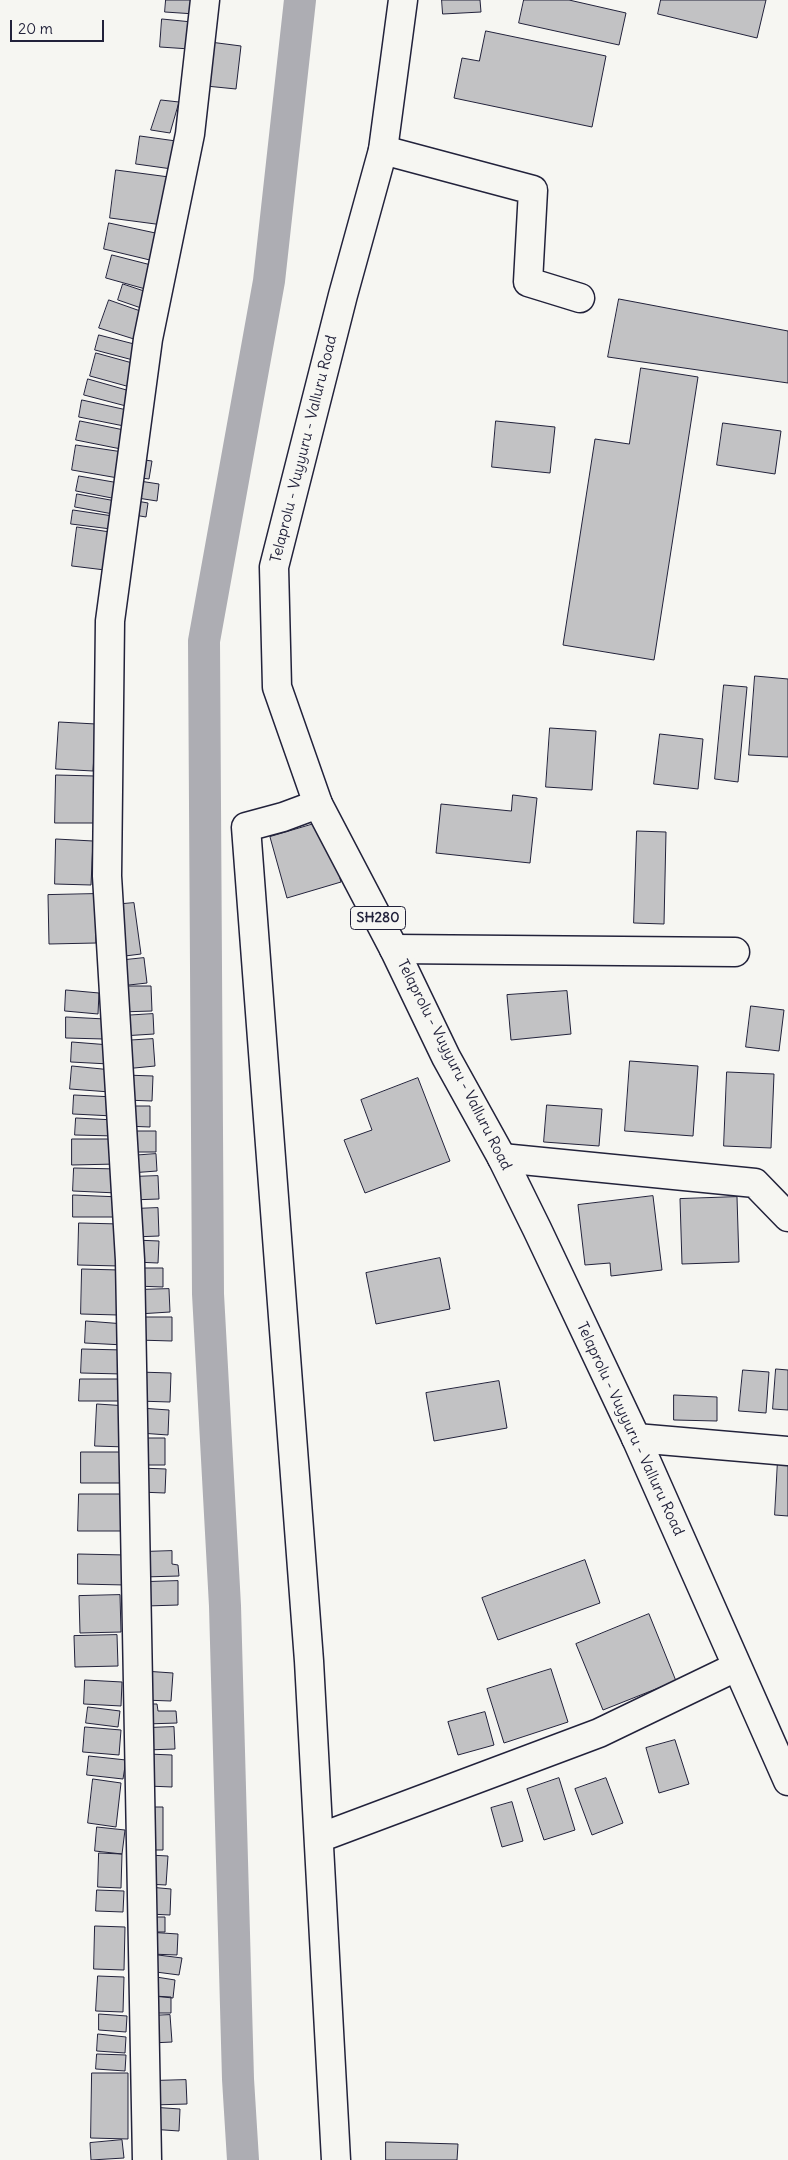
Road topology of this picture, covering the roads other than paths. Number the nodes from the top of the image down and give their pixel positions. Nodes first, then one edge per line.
1 (205, 0) edge
2 (403, 0) edge
3 (383, 150) junction
4 (580, 298) dead end
5 (318, 804) junction
6 (394, 949) junction
7 (735, 952) dead end
8 (502, 1158) junction
9 (788, 1217) edge
10 (636, 1438) junction
11 (788, 1451) edge
12 (736, 1667) junction
13 (778, 1739) edge
14 (788, 1781) edge
15 (319, 1838) junction
16 (147, 2160) edge
17 (336, 2160) edge

1 - 16 street
2 - 3 street, Telaprolu - Vuyyuru - Valluru Road / SH280
3 - 4 street
3 - 5 street, Telaprolu - Vuyyuru - Valluru Road / SH280
5 - 6 street, Telaprolu - Vuyyuru - Valluru Road / SH280
5 - 15 street
6 - 7 street
6 - 8 street, Telaprolu - Vuyyuru - Valluru Road / SH280
8 - 9 street
8 - 10 street, Telaprolu - Vuyyuru - Valluru Road / SH280
10 - 11 street
10 - 12 street, Telaprolu - Vuyyuru - Valluru Road / SH280
12 - 13 street, Telaprolu - Vuyyuru - Valluru Road / SH280
12 - 15 street
13 - 14 street, Telaprolu - Vuyyuru - Valluru Road / SH280
15 - 17 street

